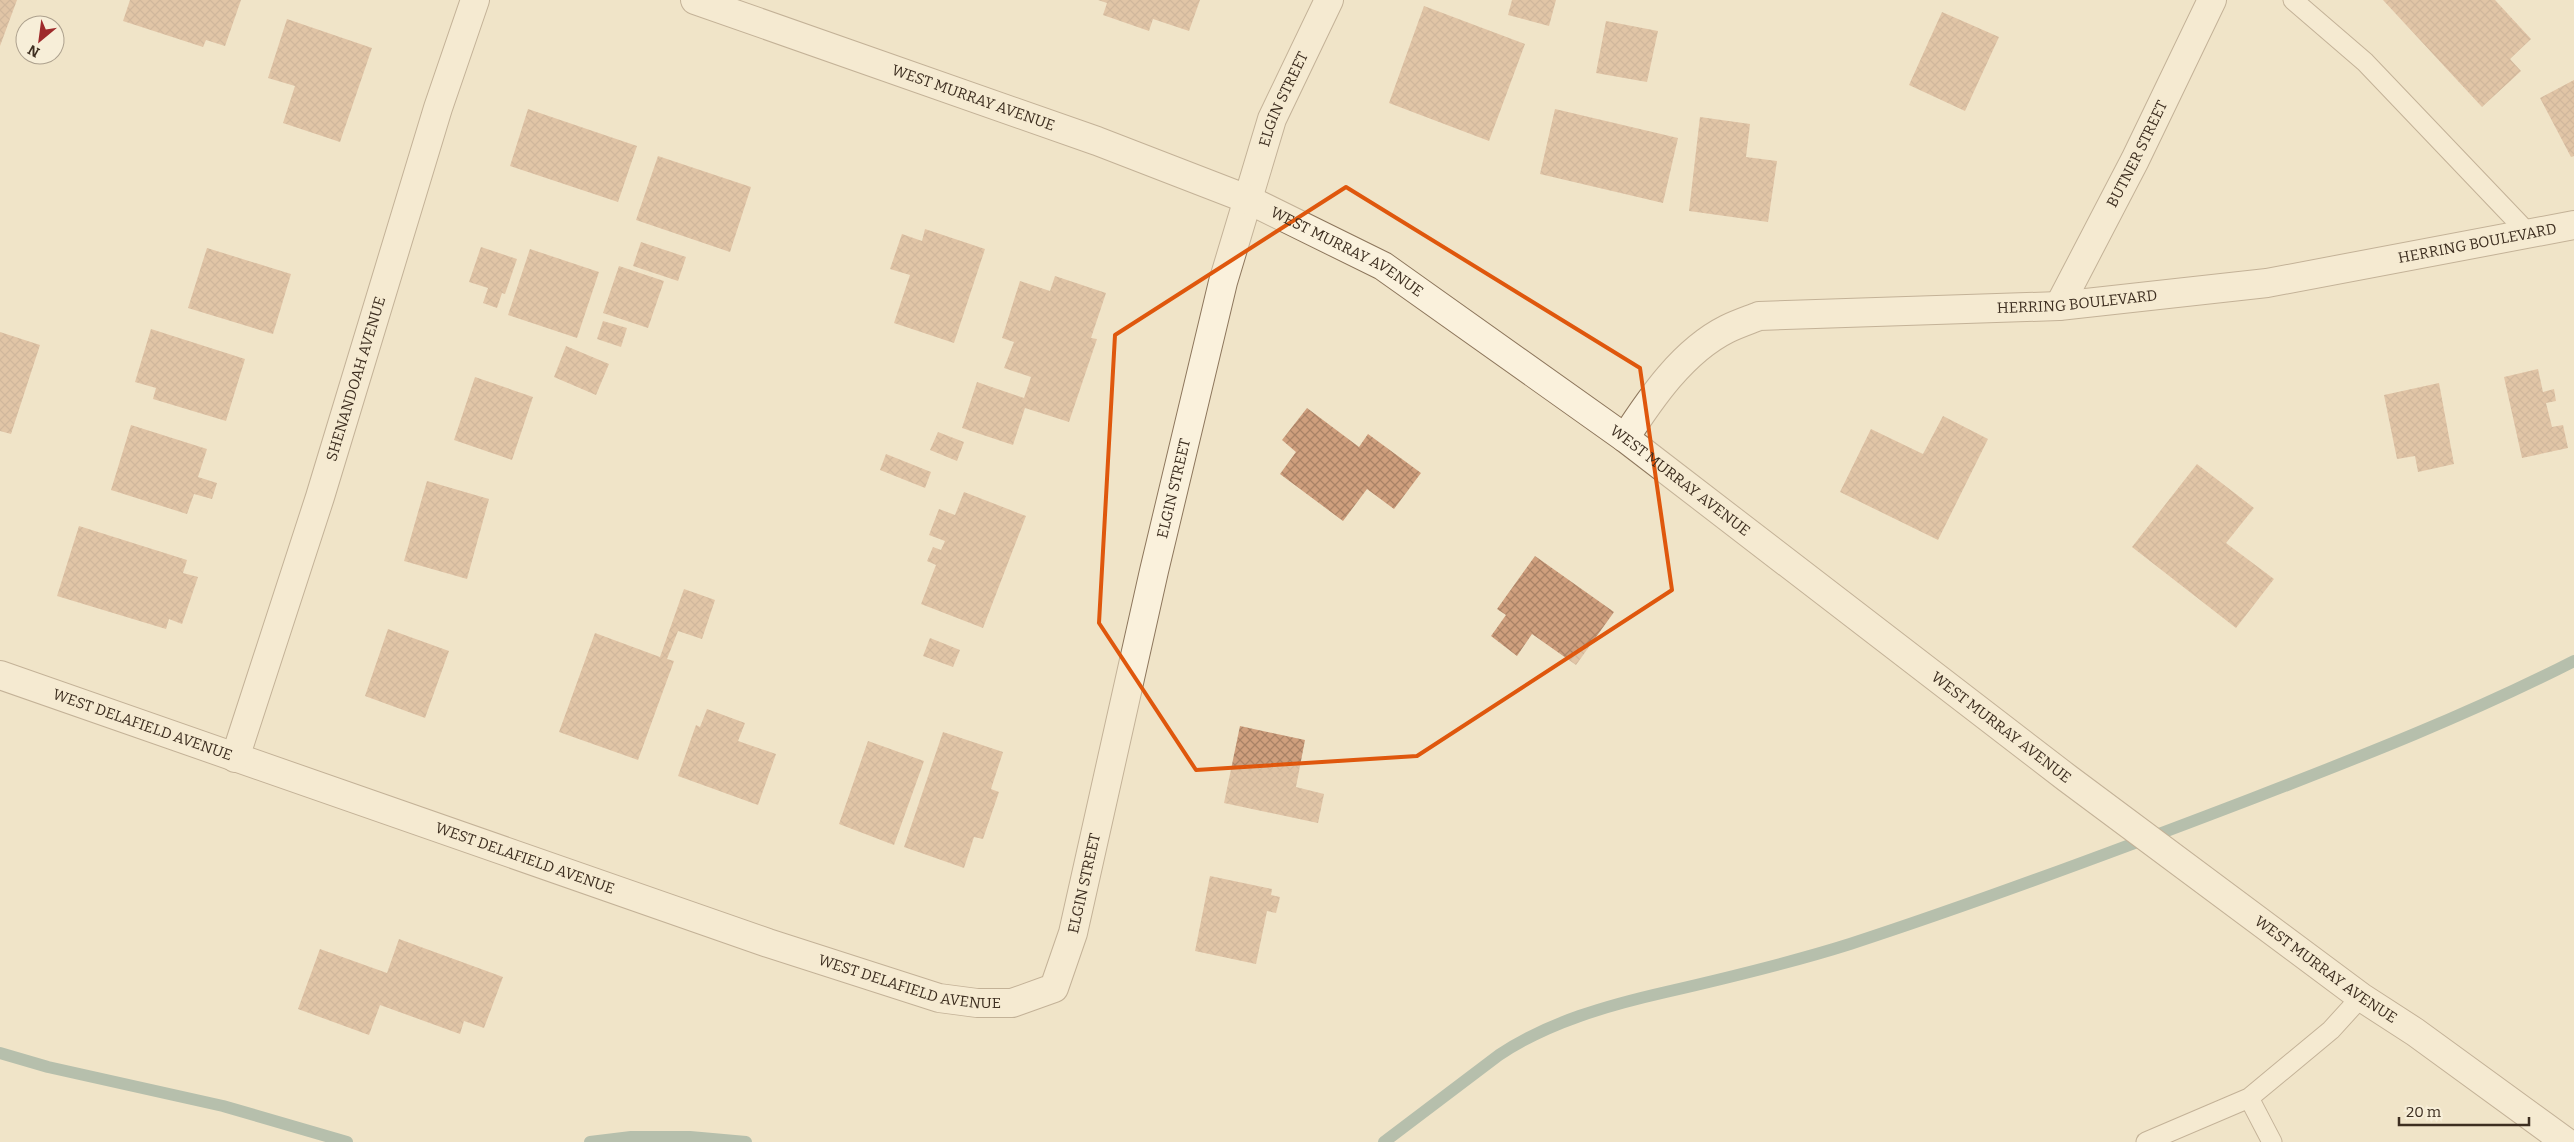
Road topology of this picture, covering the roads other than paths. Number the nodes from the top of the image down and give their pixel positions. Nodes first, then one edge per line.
1 (474, 0) edge
2 (695, 0) edge
3 (1330, 0) edge
4 (2212, 0) edge
5 (2293, 0) edge
6 (1247, 199) junction
7 (2574, 226) edge
8 (2530, 235) junction
9 (2059, 306) junction
10 (1625, 438) junction
11 (0, 675) edge
12 (234, 758) junction
13 (1054, 988) joint
14 (2361, 997) junction
15 (2249, 1098) junction
16 (2146, 1142) edge
17 (2272, 1142) edge
18 (2566, 1142) edge

1 - 12 street, SHENANDOAH AVENUE
2 - 6 street, WEST MURRAY AVENUE
3 - 6 street, ELGIN STREET
4 - 9 street, BUTNER STREET
5 - 8 lane
6 - 10 street, WEST MURRAY AVENUE
6 - 13 street, ELGIN STREET
7 - 8 street, HERRING BOULEVARD
8 - 9 street, HERRING BOULEVARD
9 - 10 street, HERRING BOULEVARD
10 - 14 street, WEST MURRAY AVENUE
11 - 12 street, WEST DELAFIELD AVENUE
12 - 13 street, WEST DELAFIELD AVENUE
14 - 15 lane
14 - 18 street, WEST MURRAY AVENUE
15 - 16 lane
15 - 17 lane

